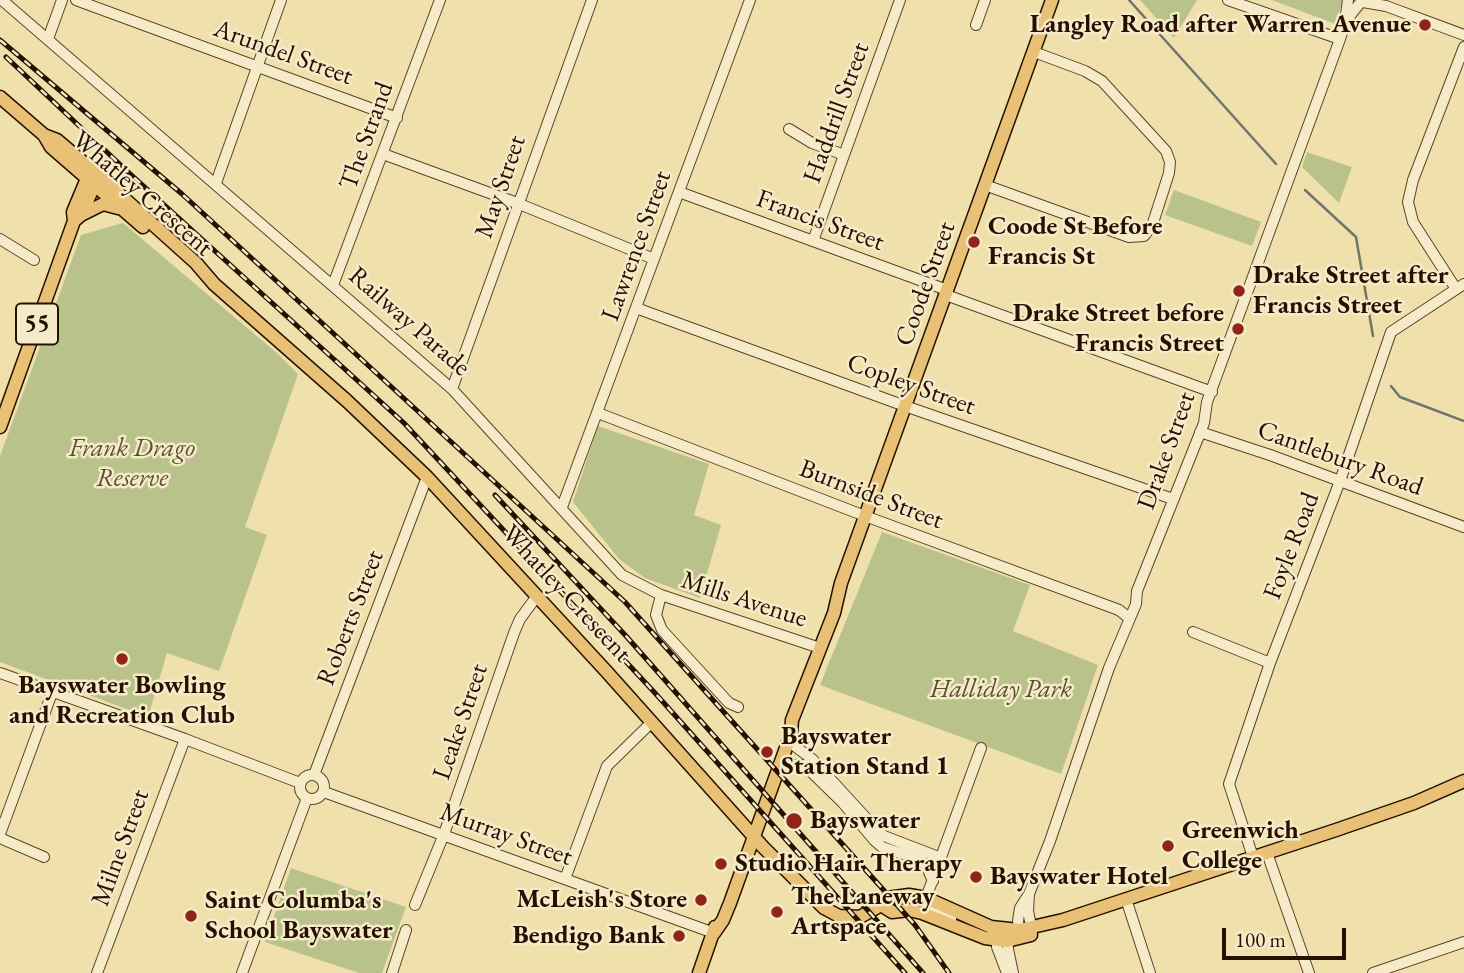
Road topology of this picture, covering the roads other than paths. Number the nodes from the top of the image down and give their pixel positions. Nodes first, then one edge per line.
1 (2, 0) edge
2 (62, 0) edge
3 (76, 0) edge
4 (281, 0) edge
5 (440, 0) edge
6 (592, 0) edge
7 (750, 0) edge
8 (900, 0) edge
9 (985, 0) edge
10 (1052, 0) edge
11 (1228, 0) edge
12 (1357, 1) edge
13 (1383, 3) edge
14 (976, 26) dead end
15 (1464, 35) edge
16 (48, 39) junction
17 (1340, 39) junction
18 (1464, 47) edge
19 (1034, 52) junction
20 (257, 66) junction
21 (0, 97) edge
22 (397, 118) junction
23 (789, 129) dead end
24 (383, 154) junction
25 (844, 155) junction
26 (92, 177) junction
27 (216, 183) junction
28 (985, 185) junction
29 (679, 192) junction
30 (517, 203) junction
31 (124, 211) junction
32 (78, 218) junction
33 (0, 239) edge
34 (813, 241) junction
35 (654, 259) junction
36 (34, 260) dead end
37 (214, 284) junction
38 (333, 285) junction
39 (1460, 287) edge
40 (946, 293) junction
41 (636, 308) junction
42 (452, 389) junction
43 (1212, 391) junction
44 (905, 406) junction
45 (598, 413) junction
46 (0, 427) edge
47 (1200, 432) junction
48 (428, 477) junction
49 (1340, 481) junction
50 (1172, 499) junction
51 (562, 507) junction
52 (865, 516) junction
53 (1464, 527) edge
54 (841, 583) junction
55 (661, 595) junction
56 (537, 596) junction
57 (1129, 618) junction
58 (1193, 632) dead end
59 (814, 646) junction
60 (1270, 663) junction
61 (0, 673) edge
62 (807, 678) junction
63 (52, 693) junction
64 (738, 707) dead end
65 (792, 720) junction
66 (653, 722) junction
67 (185, 739) junction
68 (788, 741) junction
69 (981, 748) dead end
70 (779, 766) junction
71 (314, 775) junction
72 (1464, 781) edge
73 (300, 783) junction
74 (324, 792) junction
75 (307, 798) junction
76 (751, 833) junction
77 (444, 835) junction
78 (0, 836) edge
79 (1267, 853) junction
80 (1253, 857) junction
81 (44, 858) dead end
82 (941, 858) junction
83 (565, 879) junction
84 (933, 881) junction
85 (926, 898) junction
86 (1126, 899) junction
87 (415, 905) dead end
88 (881, 905) junction
89 (955, 927) junction
90 (406, 930) dead end
91 (714, 933) junction
92 (1014, 934) junction
93 (1464, 942) edge
94 (97, 973) edge
95 (242, 973) edge
96 (391, 973) edge
97 (699, 973) edge
98 (1007, 973) edge
99 (1013, 973) edge
100 (1150, 973) edge
101 (1309, 973) edge
102 (1373, 973) edge

1 - 16 street, Railway Parade
2 - 16 street
3 - 20 street, Arundel Street
4 - 20 street
5 - 22 street, The Strand
6 - 30 street, May Street
7 - 29 street, Lawrence Street
8 - 25 street, Haddrill Street
9 - 14 street
10 - 19 main road, Coode Street
11 - 17 street
12 - 13 street
12 - 17 street, Drake Street
13 - 15 street
16 - 27 street, Railway Parade
17 - 43 street, Drake Street
18 - 39 street
19 - 28 main road, Coode Street
19 - 28 street
20 - 22 street, Arundel Street
20 - 27 street
21 - 26 main road, Whatley Crescent
22 - 24 street, The Strand
23 - 25 street
24 - 30 street
24 - 38 street, The Strand
25 - 34 street, Haddrill Street
26 - 31 main road, Whatley Crescent
26 - 32 main road, 55
26 - 37 main road, Whatley Crescent
27 - 38 street, Railway Parade
28 - 40 main road, Coode Street
29 - 34 street, Francis Street
29 - 35 street, Lawrence Street
30 - 35 street
30 - 42 street, May Street
31 - 32 main road
31 - 37 main road, Whatley Crescent
32 - 46 main road, 55
33 - 36 street
34 - 40 street, Francis Street
35 - 41 street, Lawrence Street
37 - 48 main road, Whatley Crescent
38 - 42 street, Railway Parade
39 - 49 street, Foyle Road
40 - 43 street, Francis Street
40 - 44 main road, Coode Street
41 - 44 street, Copley Street
41 - 45 street, Lawrence Street
42 - 51 street, Railway Parade
43 - 47 street, Drake Street
44 - 50 street, Copley Street
44 - 52 main road, Coode Street
45 - 51 street, Lawrence Street
45 - 52 street, Burnside Street
47 - 49 street, Cantlebury Road
47 - 50 street, Drake Street
48 - 56 main road, Whatley Crescent
48 - 71 street, Roberts Street
49 - 53 street, Cantlebury Road
49 - 60 street, Foyle Road
50 - 57 street, Drake Street
51 - 55 street, Railway Parade
52 - 54 main road, Coode Street
52 - 57 street, Burnside Street
54 - 59 main road, Coode Street
54 - 62 main road, Coode Street
55 - 59 street, Mills Avenue
55 - 64 street
56 - 66 main road, Whatley Crescent
56 - 77 street, Leake Street
57 - 92 street, Drake Street
58 - 60 street
59 - 62 main road, Coode Street
60 - 80 street, Foyle Road
61 - 63 street
62 - 65 main road, Coode Street
63 - 67 street
63 - 78 street
65 - 68 main road, Coode Street
65 - 76 main road, Coode Street
66 - 76 main road, Whatley Crescent
66 - 83 street
67 - 73 street
67 - 94 street, Milne Street
68 - 70 main road, Coode Street
68 - 82 street
69 - 82 street
70 - 76 main road, Coode Street
70 - 84 street
71 - 73 street
71 - 74 street
72 - 79 main road
73 - 75 street
74 - 75 street
74 - 77 street, Murray Street
75 - 95 street
76 - 88 main road, Whatley Crescent
76 - 91 main road
76 - 91 main road, Coode Street
77 - 83 street, Murray Street
77 - 87 street, Leake Street
78 - 81 street
79 - 80 main road
79 - 101 street
80 - 86 main road
82 - 84 street
83 - 91 street, Murray Street
84 - 85 street
85 - 88 main road, Whatley Crescent
85 - 89 street
85 - 92 main road
86 - 92 main road
86 - 100 street
88 - 89 main road
89 - 92 main road
90 - 96 street
91 - 97 main road
92 - 98 street
92 - 99 street
93 - 102 street

